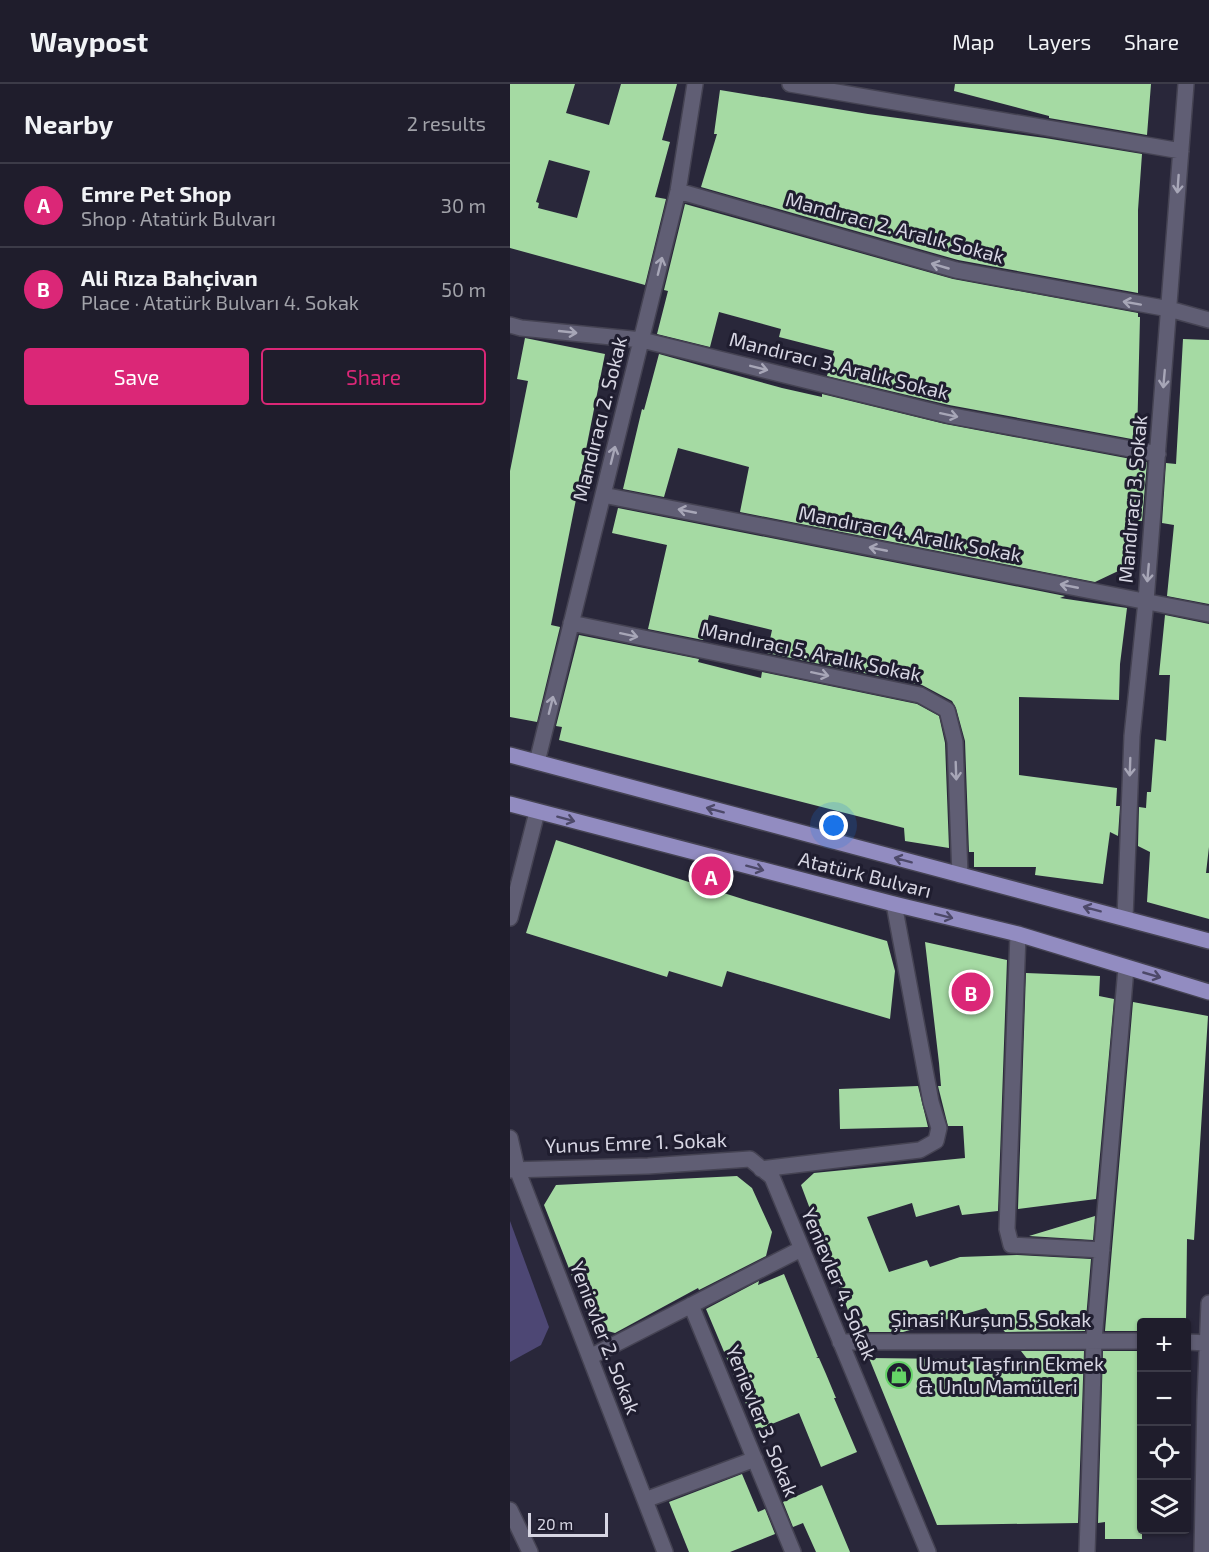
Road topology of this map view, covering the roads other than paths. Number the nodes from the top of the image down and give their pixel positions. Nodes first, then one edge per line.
1 (695, 84) edge
2 (790, 84) edge
3 (1185, 84) edge
4 (1181, 151) junction
5 (678, 191) junction
6 (1169, 309) junction
7 (1209, 320) edge
8 (510, 325) edge
9 (642, 340) junction
10 (1158, 454) junction
11 (603, 495) junction
12 (1146, 601) junction
13 (1209, 614) edge
14 (571, 623) junction
15 (510, 755) edge
16 (537, 762) junction
17 (510, 804) edge
18 (537, 812) junction
19 (960, 875) junction
20 (894, 904) junction
21 (510, 918) edge
22 (1125, 918) junction
23 (1018, 934) junction
24 (1209, 941) edge
25 (1126, 968) junction
26 (1209, 992) edge
27 (510, 1138) edge
28 (513, 1169) edge
29 (761, 1169) junction
30 (801, 1249) junction
31 (1102, 1250) junction
32 (1209, 1304) edge
33 (691, 1305) junction
34 (1094, 1340) junction
35 (1137, 1341) edge
36 (840, 1342) junction
37 (1191, 1342) edge
38 (1208, 1343) edge
39 (590, 1357) junction
40 (755, 1459) junction
41 (645, 1500) junction
42 (510, 1510) edge
43 (530, 1552) edge
44 (665, 1552) edge
45 (793, 1552) edge
46 (928, 1552) edge
47 (1087, 1552) edge
48 (1202, 1552) edge

1 - 5 street, Mandıracı 2. Sokak
2 - 4 street
3 - 4 street, Mandıracı 3. Sokak
4 -> 6 street, Mandıracı 3. Sokak
6 -> 5 street, Mandıracı 2. Aralık Sokak
9 -> 5 street, Mandıracı 2. Sokak
6 - 7 street, Mandıracı 2. Aralık Sokak
6 -> 10 street, Mandıracı 3. Sokak
8 -> 9 street, Mandıracı 3. Aralık Sokak
9 -> 10 street, Mandıracı 3. Aralık Sokak
11 -> 9 street, Mandıracı 2. Sokak
10 -> 12 street, Mandıracı 3. Sokak
12 -> 11 street, Mandıracı 4. Aralık Sokak
11 - 14 street, Mandıracı 2. Sokak
12 - 13 street, Mandıracı 4. Aralık Sokak
12 -> 22 street, Mandıracı 3. Sokak
16 -> 14 street, Mandıracı 2. Sokak
14 -> 19 street, Mandıracı 5. Aralık Sokak
15 - 16 main road, Atatürk Bulvarı
19 -> 16 main road, Atatürk Bulvarı
17 - 18 main road, Atatürk Bulvarı
18 -> 20 main road, Atatürk Bulvarı
18 - 21 street
22 -> 19 main road, Atatürk Bulvarı
20 -> 23 main road, Atatürk Bulvarı
20 - 29 street
22 - 24 main road, Atatürk Bulvarı
23 - 25 main road, Atatürk Bulvarı
23 - 31 street
25 -> 26 main road, Atatürk Bulvarı
25 - 31 street
27 - 28 street, Yenievler 2. Sokak
28 - 29 street, Yunus Emre 1. Sokak
28 - 39 street, Yenievler 2. Sokak
29 - 30 street, Yenievler 4. Sokak
30 - 33 street
30 - 36 street, Yenievler 4. Sokak
31 - 34 street
32 - 38 street
33 - 39 street
33 - 40 street, Yenievler 3. Sokak
34 - 35 street, Şinasi Kurşun 5. Sokak
34 - 36 street, Şinasi Kurşun 5. Sokak
34 - 47 street
36 - 46 street, Yenievler 4. Sokak
37 - 38 street
38 - 48 street
39 - 41 street, Yenievler 2. Sokak
40 - 41 street
40 - 45 street, Yenievler 3. Sokak
41 - 44 street, Yenievler 2. Sokak
42 - 43 street

